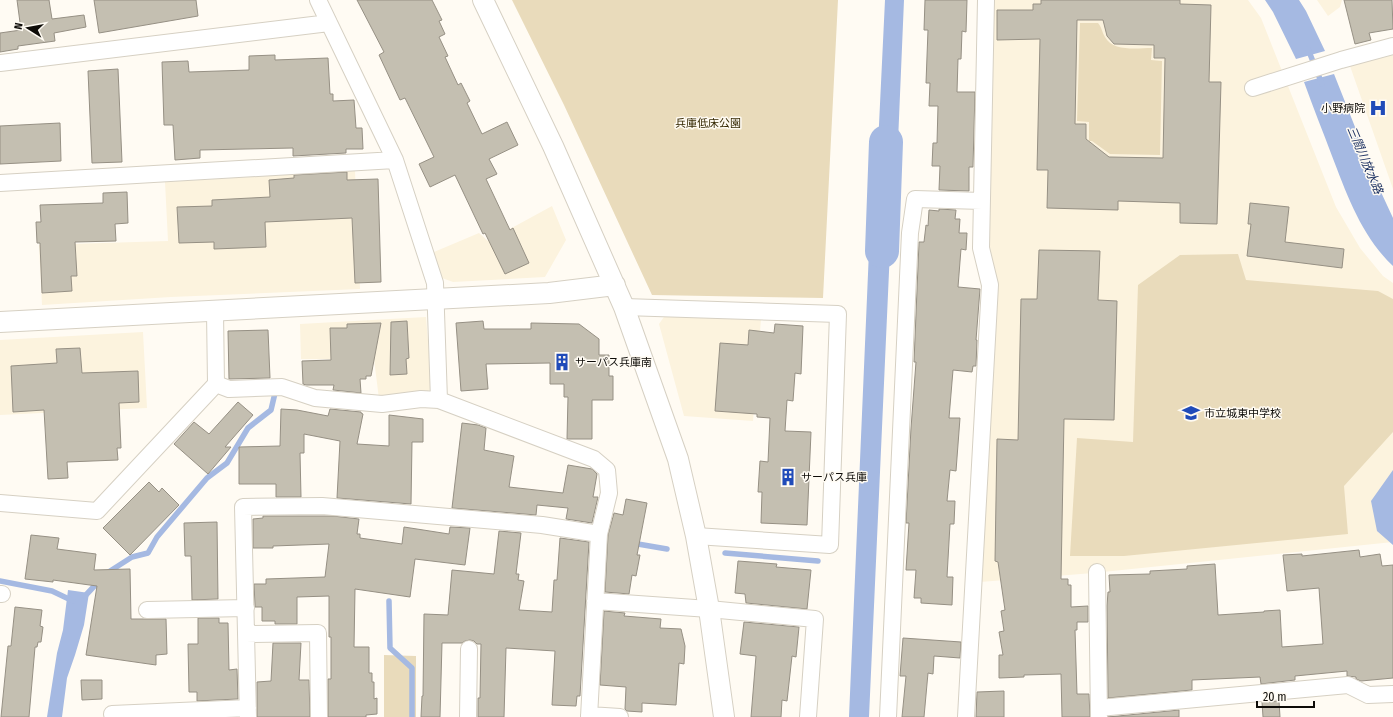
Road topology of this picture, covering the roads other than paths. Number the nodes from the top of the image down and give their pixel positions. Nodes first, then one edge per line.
1 (318, 0) edge
2 (483, 0) edge
3 (986, 0) edge
4 (329, 23) junction
5 (1393, 46) edge
6 (0, 63) edge
7 (1253, 88) dead end
8 (395, 160) junction
9 (0, 183) edge
10 (982, 201) junction
11 (615, 285) junction
12 (436, 299) junction
13 (624, 307) junction
14 (215, 312) junction
15 (0, 322) edge
16 (216, 384) junction
17 (439, 400) junction
18 (0, 504) edge
19 (599, 534) junction
20 (696, 536) junction
21 (1097, 572) dead end
22 (595, 601) junction
23 (246, 608) junction
24 (709, 609) junction
25 (147, 610) dead end
26 (246, 634) junction
27 (469, 649) dead end
28 (1393, 694) edge
29 (248, 713) edge
30 (1098, 713) edge
31 (112, 714) dead end
32 (589, 716) edge
33 (319, 717) edge
34 (468, 717) edge
35 (620, 717) edge
36 (724, 717) edge
37 (808, 717) edge
38 (888, 717) edge
39 (966, 717) edge

1 - 4 street
2 - 11 street
3 - 10 street
4 - 6 street
4 - 8 street
5 - 7 street
8 - 9 street
8 - 12 street
10 - 38 street
10 - 39 street
11 - 12 street
11 - 13 street
12 - 14 street
12 - 17 street
13 - 20 street
13 - 20 street
14 - 15 street
14 - 16 street
16 - 17 street
16 - 18 street
17 - 19 street
19 - 22 street
19 - 23 street
20 - 24 street
21 - 30 street
22 - 24 street
22 - 32 street
23 - 25 street
23 - 26 street
24 - 36 street
24 - 37 street
26 - 29 street
26 - 33 street
27 - 34 street
28 - 30 street
29 - 31 street
32 - 35 street

